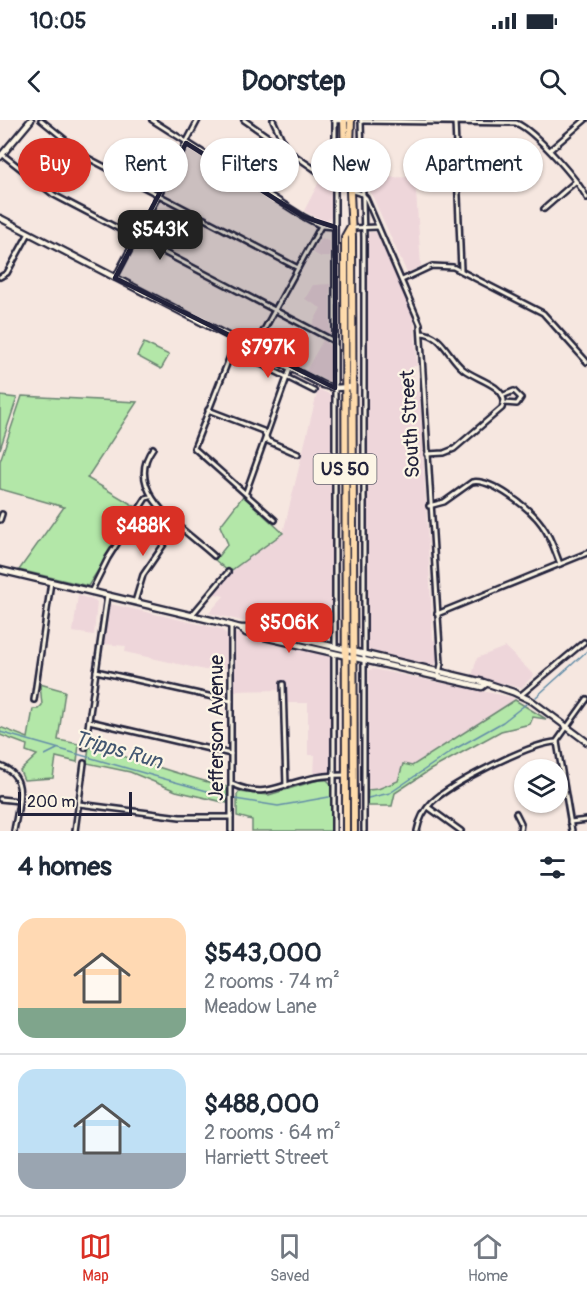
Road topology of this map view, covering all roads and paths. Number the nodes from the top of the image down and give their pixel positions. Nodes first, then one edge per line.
1 (31, 120) edge
2 (41, 120) edge
3 (153, 120) edge
4 (198, 120) edge
5 (244, 120) edge
6 (273, 120) edge
7 (334, 120) edge
8 (344, 120) edge
9 (351, 120) edge
10 (361, 120) edge
11 (585, 120) edge
12 (454, 121) edge
13 (519, 122) edge
14 (179, 138) edge
15 (270, 138) edge
16 (281, 138) edge
17 (344, 138) edge
18 (350, 138) edge
19 (188, 139) edge
20 (188, 144) edge
21 (549, 150) junction
22 (1, 156) edge
23 (575, 182) junction
24 (161, 192) edge
25 (349, 192) edge
26 (356, 192) edge
27 (362, 194) junction
28 (159, 195) junction
29 (587, 198) edge
30 (544, 209) dead end
31 (0, 218) edge
32 (321, 226) junction
33 (335, 227) junction
34 (364, 227) junction
35 (379, 227) junction
36 (350, 228) junction
37 (28, 233) junction
38 (136, 238) junction
39 (298, 268) junction
40 (461, 270) junction
41 (0, 277) edge
42 (115, 278) junction
43 (402, 280) junction
44 (275, 310) junction
45 (421, 333) junction
46 (236, 341) junction
47 (335, 342) junction
48 (231, 349) junction
49 (253, 350) junction
50 (587, 362) edge
51 (290, 369) junction
52 (287, 377) junction
53 (363, 386) junction
54 (349, 387) junction
55 (334, 388) junction
56 (314, 391) dead end
57 (503, 395) junction
58 (504, 403) junction
59 (208, 410) junction
60 (266, 436) junction
61 (153, 448) dead end
62 (298, 454) dead end
63 (427, 454) junction
64 (246, 492) junction
65 (152, 497) junction
66 (429, 506) junction
67 (2, 514) dead end
68 (344, 517) junction
69 (335, 518) junction
70 (0, 520) edge
71 (274, 520) dead end
72 (178, 524) junction
73 (587, 553) edge
74 (214, 556) dead end
75 (560, 564) junction
76 (353, 566) junction
77 (363, 566) junction
78 (0, 570) edge
79 (228, 572) dead end
80 (51, 582) junction
81 (91, 592) junction
82 (106, 596) junction
83 (135, 603) junction
84 (437, 614) junction
85 (191, 616) junction
86 (231, 625) junction
87 (240, 628) junction
88 (584, 642) dead end
89 (334, 646) junction
90 (334, 654) junction
91 (345, 654) junction
92 (364, 655) junction
93 (354, 656) junction
94 (364, 662) junction
95 (96, 671) junction
96 (439, 675) junction
97 (283, 684) dead end
98 (522, 695) junction
99 (587, 699) edge
100 (34, 700) dead end
101 (231, 701) junction
102 (89, 721) junction
103 (567, 726) junction
104 (557, 742) junction
105 (587, 742) edge
106 (85, 748) dead end
107 (231, 754) junction
108 (84, 764) dead end
109 (0, 766) edge
110 (363, 773) junction
111 (350, 774) junction
112 (334, 776) junction
113 (232, 784) junction
114 (286, 786) junction
115 (0, 799) edge
116 (19, 801) junction
117 (78, 804) junction
118 (428, 807) junction
119 (516, 813) dead end
120 (231, 817) junction
121 (587, 820) edge
122 (570, 822) junction
123 (14, 831) edge
124 (75, 831) edge
125 (231, 831) edge
126 (334, 831) edge
127 (346, 831) edge
128 (354, 831) edge
129 (364, 831) edge
130 (417, 831) edge
131 (461, 831) edge
132 (520, 831) edge
133 (572, 831) edge

1 - 22 main road
2 - 28 street
3 - 14 street
4 - 19 street
5 - 15 street
6 - 16 street
7 - 8 main road
7 - 33 street
8 - 9 main road
8 - 17 highway, US 50
9 - 18 highway, US 50
10 - 12 street
10 - 27 street
11 - 21 street
12 - 13 street
12 - 40 street
13 - 21 street
20 - 32 street
21 - 23 street
22 - 38 street
23 - 29 street
23 - 30 street
24 - 28 street
25 - 36 highway, US 50
26 - 27 street
27 - 34 street
27 - 35 street, South Street
28 - 38 street
28 - 39 street
31 - 37 main road
32 - 33 street
32 - 39 street
33 - 47 street
34 - 35 street
34 - 36 street
34 - 53 street
35 - 43 street, South Street
36 - 54 highway, US 50
37 - 41 street
37 - 42 main road
38 - 42 street
38 - 44 street
39 - 44 street
40 - 43 street
40 - 50 street
42 - 46 main road
43 - 45 street, South Street
44 - 47 street
44 - 49 street
45 - 57 street
45 - 63 street, South Street
46 - 48 street
46 - 49 main road
47 - 55 street
48 - 52 street
48 - 59 street
49 - 51 main road
51 - 52 street
51 - 55 main road
52 - 56 street
52 - 60 street
53 - 54 street
53 - 77 street
54 - 55 main road
54 - 68 highway, US 50
54 - 76 highway, US 50
55 - 69 street
57 - 58 street
57 - 58 street
58 - 63 street
59 - 60 street
59 - 64 street
60 - 62 street
60 - 64 street
61 - 65 street
63 - 66 street, South Street
64 - 71 street
65 - 72 street
65 - 81 street
66 - 75 street
66 - 84 street, South Street
67 - 70 street
68 - 69 street
68 - 91 highway, US 50
69 - 89 street
72 - 74 street
72 - 83 street
73 - 75 street
75 - 84 street
76 - 77 street
76 - 93 highway, US 50
77 - 92 street
78 - 80 main road
79 - 85 street
80 - 81 main road
80 - 100 street
81 - 82 main road
82 - 83 main road
82 - 95 street
83 - 85 main road
84 - 96 street, South Street
85 - 86 main road
86 - 87 main road
86 - 101 street, Jefferson Avenue
87 - 89 main road
87 - 90 main road
88 - 98 street
89 - 90 street
89 - 91 main road
90 - 91 main road
90 - 112 street
91 - 93 main road
91 - 111 highway, US 50
92 - 93 main road
92 - 94 street
92 - 96 main road
93 - 94 main road
93 - 111 highway, US 50
94 - 96 main road
94 - 110 street
95 - 101 street
95 - 102 street
96 - 98 main road
97 - 114 street
98 - 103 main road
99 - 103 street
101 - 107 street, Jefferson Avenue
102 - 106 street
102 - 107 street
103 - 104 street
103 - 105 main road
104 - 118 street
104 - 122 street
107 - 113 street, Jefferson Avenue
108 - 117 street
109 - 116 street
110 - 111 street
110 - 129 street
111 - 112 street
111 - 127 highway, US 50
111 - 128 highway, US 50
112 - 114 street
112 - 126 street
113 - 114 street
113 - 120 street, Jefferson Avenue
115 - 116 street
116 - 123 street
117 - 120 street
117 - 124 street
118 - 130 street
118 - 131 street
119 - 132 street
120 - 125 street, Jefferson Avenue
121 - 122 street
122 - 133 street

